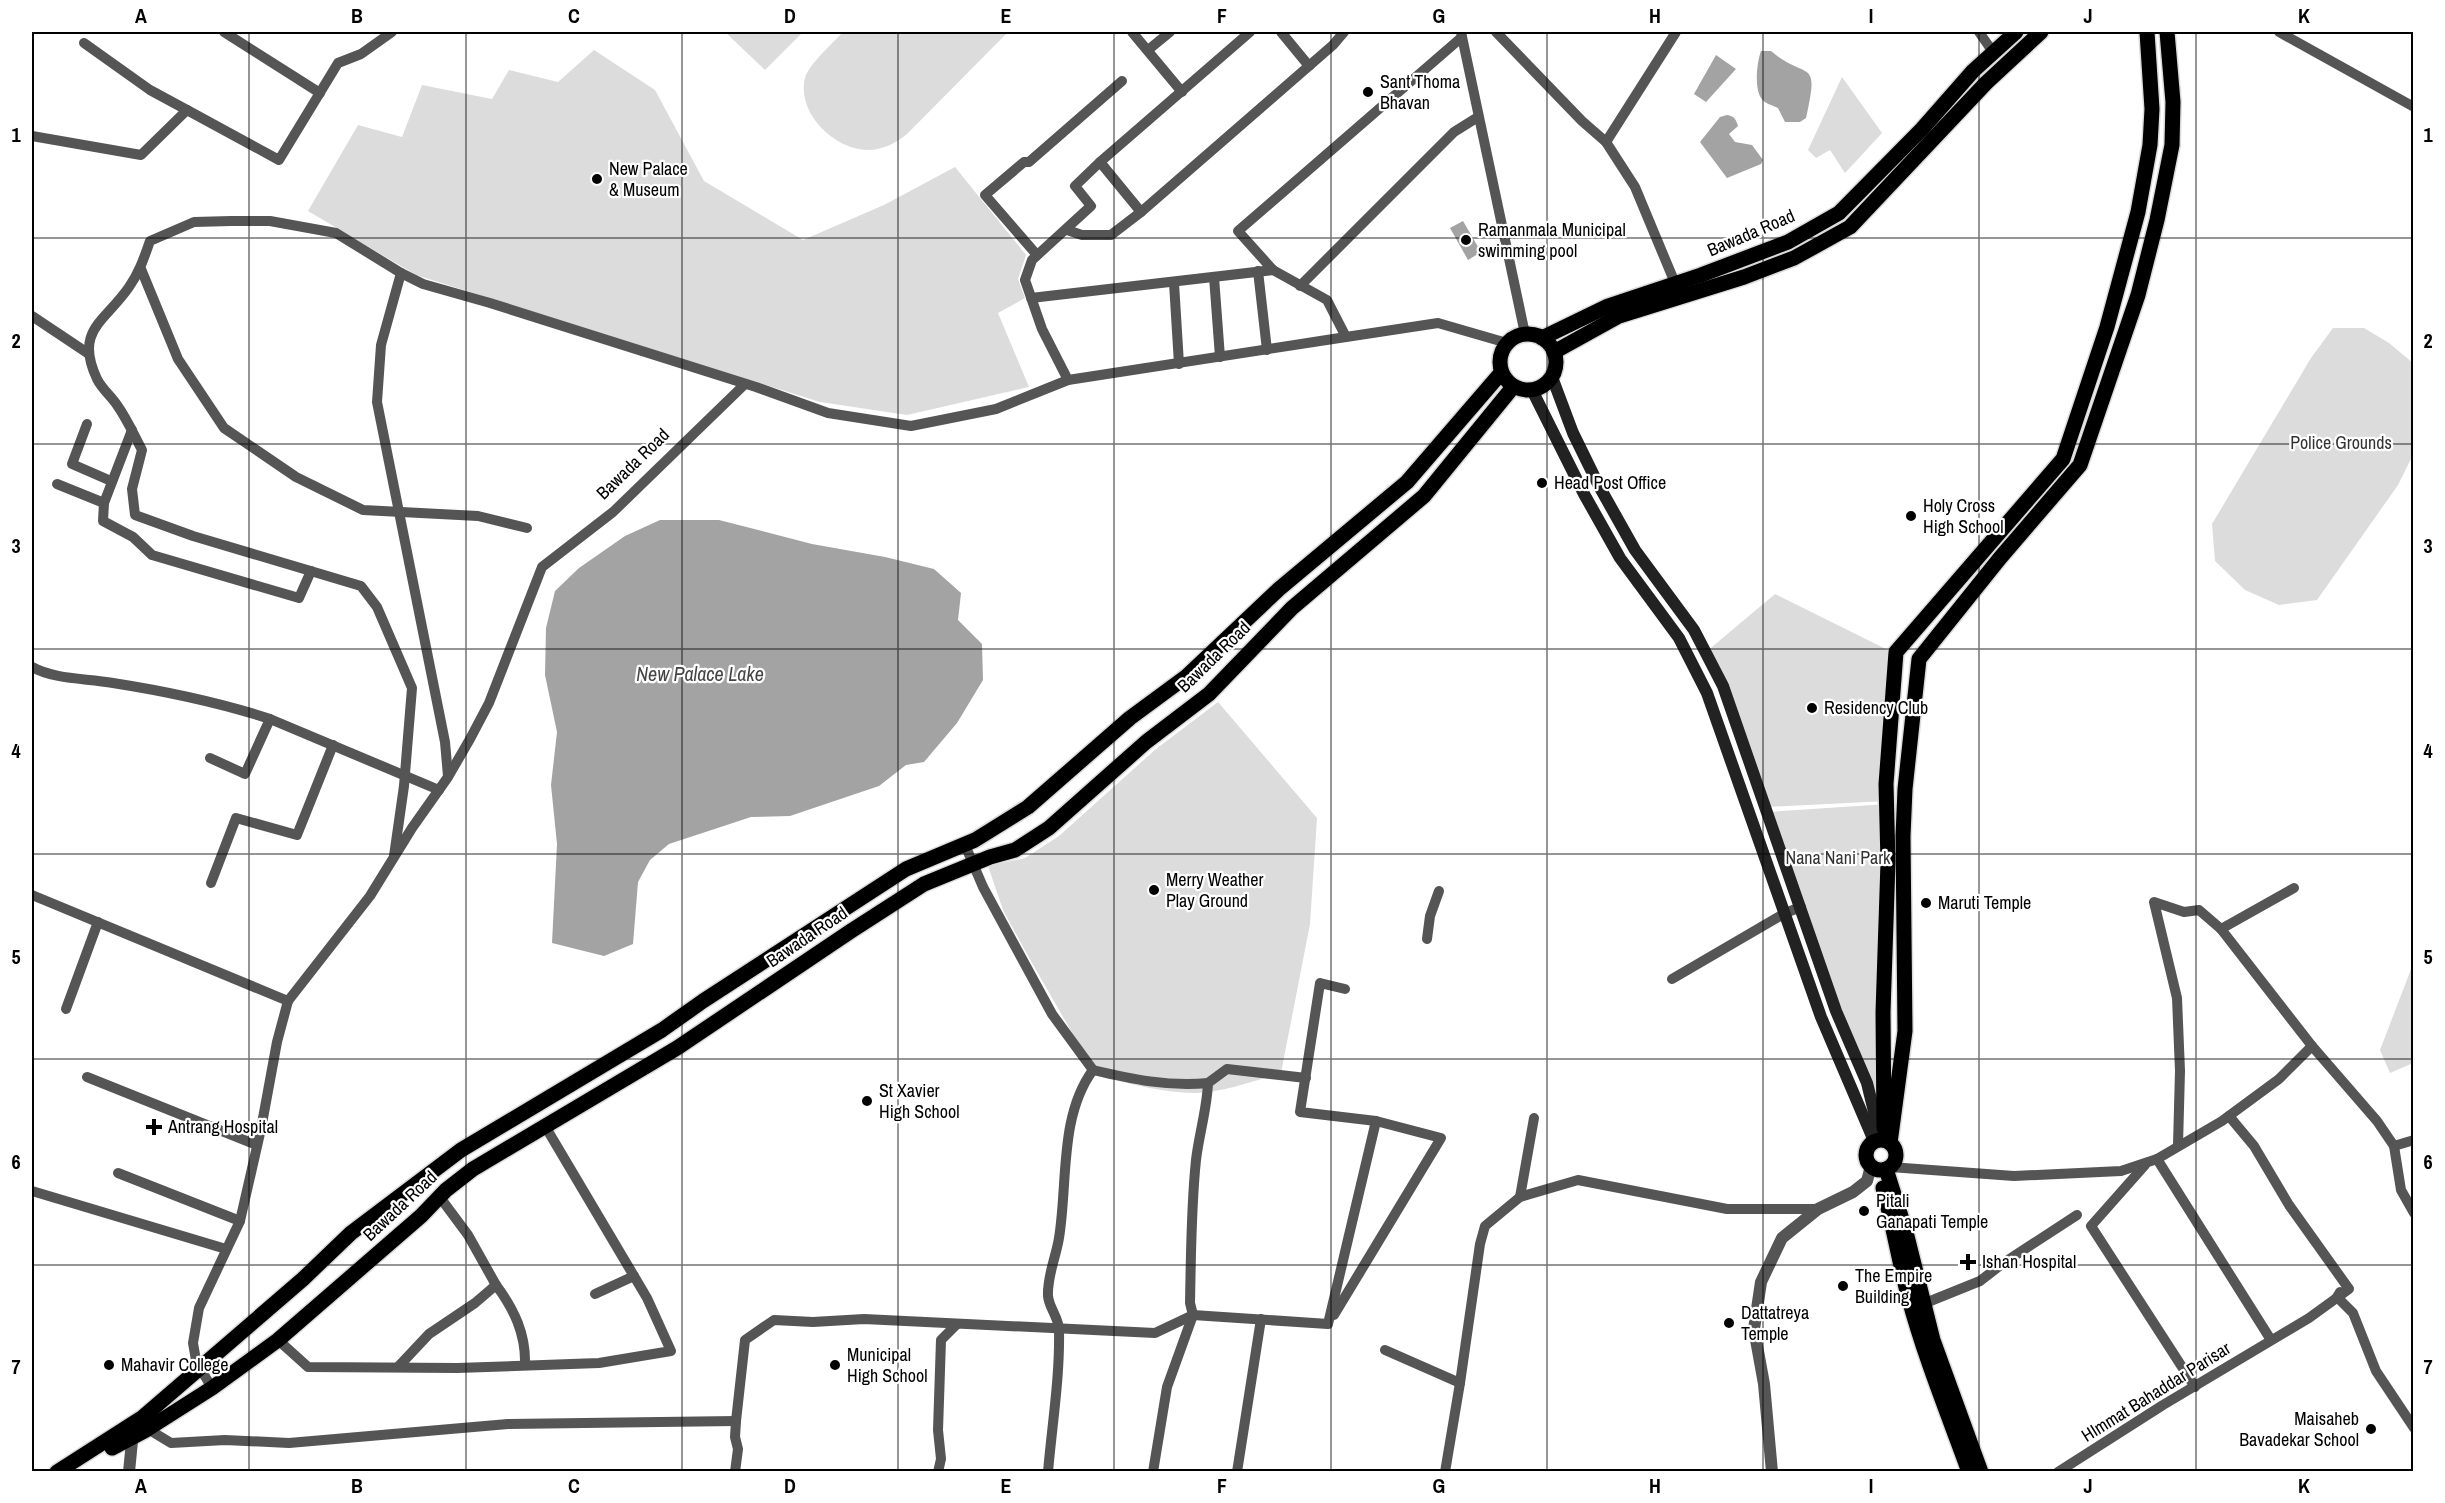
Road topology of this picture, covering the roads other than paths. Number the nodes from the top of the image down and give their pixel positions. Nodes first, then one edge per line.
1 (224, 32) edge
2 (392, 32) edge
3 (1132, 32) edge
4 (1170, 32) edge
5 (1250, 32) edge
6 (1281, 32) edge
7 (1344, 32) edge
8 (1496, 32) edge
9 (1676, 32) edge
10 (1979, 32) edge
11 (2016, 32) edge
12 (2041, 32) edge
13 (2147, 32) edge
14 (2167, 32) edge
15 (2279, 32) edge
16 (1461, 34) edge
17 (84, 44) dead end
18 (1148, 50) junction
19 (1992, 52) junction
20 (1309, 66) junction
21 (1122, 81) dead end
22 (1182, 92) junction
23 (320, 93) junction
24 (2414, 107) edge
25 (187, 110) junction
26 (1478, 117) junction
27 (32, 136) edge
28 (1606, 142) junction
29 (1100, 162) junction
30 (1141, 212) junction
31 (1067, 230) junction
32 (1037, 255) junction
33 (141, 269) junction
34 (1273, 270) junction
35 (1258, 271) junction
36 (401, 273) junction
37 (1214, 277) junction
38 (1174, 283) junction
39 (1675, 283) junction
40 (1300, 286) junction
41 (1031, 298) junction
42 (32, 316) edge
43 (1525, 334) junction
44 (1346, 337) junction
45 (1542, 338) junction
46 (1507, 343) junction
47 (1267, 350) junction
48 (1554, 352) junction
49 (89, 354) junction
50 (1220, 357) junction
51 (1179, 364) junction
52 (1501, 373) junction
53 (1552, 377) junction
54 (1068, 380) junction
55 (745, 384) junction
56 (1513, 387) junction
57 (1532, 390) junction
58 (87, 424) dead end
59 (132, 430) junction
60 (2063, 459) junction
61 (2080, 465) junction
62 (111, 481) junction
63 (57, 484) dead end
64 (104, 503) junction
65 (401, 512) junction
66 (526, 528) dead end
67 (311, 571) junction
68 (32, 667) edge
69 (1892, 717) junction
70 (270, 719) junction
71 (1912, 719) junction
72 (333, 745) junction
73 (210, 758) dead end
74 (405, 777) junction
75 (448, 777) junction
76 (439, 790) junction
77 (965, 845) junction
78 (394, 856) junction
79 (973, 864) junction
80 (211, 882) dead end
81 (2294, 888) dead end
82 (1439, 891) dead end
83 (32, 894) edge
84 (1801, 907) junction
85 (1785, 913) junction
86 (98, 922) junction
87 (2220, 929) junction
88 (1427, 939) dead end
89 (1672, 979) dead end
90 (1345, 989) dead end
91 (288, 1001) junction
92 (66, 1009) dead end
93 (2312, 1046) junction
94 (1093, 1070) junction
95 (87, 1077) dead end
96 (1306, 1078) junction
97 (1208, 1083) junction
98 (2229, 1116) junction
99 (1534, 1118) dead end
100 (1376, 1121) junction
101 (545, 1125) junction
102 (2414, 1140) edge
103 (1882, 1141) junction
104 (257, 1145) junction
105 (2178, 1145) junction
106 (2394, 1146) junction
107 (2157, 1159) junction
108 (2146, 1164) junction
109 (1881, 1168) junction
110 (118, 1173) dead end
111 (32, 1191) edge
112 (439, 1197) junction
113 (1520, 1197) junction
114 (1818, 1209) junction
115 (2414, 1213) edge
116 (2078, 1215) dead end
117 (240, 1221) junction
118 (226, 1249) junction
119 (634, 1276) junction
120 (496, 1285) junction
121 (595, 1294) dead end
122 (2337, 1297) junction
123 (1923, 1304) junction
124 (1193, 1315) junction
125 (1261, 1319) junction
126 (957, 1324) junction
127 (1328, 1324) junction
128 (1059, 1327) junction
129 (278, 1340) junction
130 (2271, 1340) junction
131 (1385, 1350) dead end
132 (525, 1365) junction
133 (398, 1367) junction
134 (200, 1368) junction
135 (1460, 1383) junction
136 (2195, 1387) junction
137 (212, 1388) junction
138 (736, 1421) junction
139 (137, 1428) junction
140 (2414, 1428) edge
141 (57, 1472) edge
142 (75, 1472) edge
143 (129, 1472) edge
144 (735, 1472) edge
145 (938, 1472) edge
146 (1048, 1472) edge
147 (1153, 1472) edge
148 (1237, 1472) edge
149 (1445, 1472) edge
150 (1772, 1472) edge
151 (1969, 1472) edge
152 (1981, 1472) edge
153 (2058, 1472) edge

1 - 23 street
2 - 23 street
3 - 18 street
4 - 18 street
5 - 22 street
6 - 20 street
7 - 20 street
8 - 28 street
9 - 28 street
10 - 19 street
11 - 19 main road, Bawada Road
12 - 48 main road
13 - 60 main road
14 - 61 main road
15 - 24 street
16 - 26 street
16 - 34 street
17 - 25 street
18 - 22 street
19 - 39 main road, Bawada Road
20 - 30 street
21 - 32 street
22 - 29 street
23 - 25 street
25 - 27 street
26 - 40 street
26 - 43 street
28 - 39 street
29 - 30 street
29 - 31 street
30 - 31 street
31 - 32 street
32 - 41 street
33 - 36 street
33 - 49 street
33 - 65 street
34 - 35 street
34 - 40 street
35 - 37 street
35 - 47 street
36 - 55 street
36 - 65 street
37 - 38 street
37 - 50 street
38 - 41 street
38 - 51 street
39 - 45 main road, Bawada Road
40 - 44 street
41 - 54 street
42 - 49 street
43 - 45 main road
43 - 46 main road
44 - 46 street
44 - 47 street
45 - 48 main road
46 - 52 main road
47 - 50 street
48 - 53 main road
49 - 59 street
50 - 51 street
51 - 54 street
52 - 56 main road
52 - 77 main road
53 - 57 main road
53 - 84 main road
54 - 55 street
55 - 75 street, Bawada Road
56 - 57 main road
56 - 79 main road, Bawada Road
57 - 85 main road
58 - 62 street
59 - 62 street
59 - 67 street
60 - 61 main road
60 - 69 main road
61 - 71 main road
62 - 64 street
63 - 64 street
64 - 67 street
65 - 66 street
65 - 75 street
67 - 74 street
68 - 70 street
69 - 71 street
69 - 103 main road
70 - 72 street
70 - 73 street
71 - 103 main road
72 - 74 street
72 - 80 street
74 - 76 street
74 - 78 street
75 - 76 street
76 - 78 street
77 - 79 street
77 - 134 main road
78 - 91 street
79 - 94 street
79 - 101 main road, Bawada Road
81 - 87 street
82 - 88 street
83 - 86 street
84 - 85 street
84 - 103 main road
85 - 89 street
85 - 103 main road
86 - 91 street
86 - 92 street
87 - 93 street
87 - 105 street
90 - 96 street
91 - 104 street
93 - 98 street
93 - 106 street
94 - 97 street
94 - 128 street
95 - 104 street
96 - 97 street
96 - 100 street
97 - 124 street
98 - 105 street
98 - 122 street
99 - 113 street
100 - 127 street
100 - 127 street
101 - 112 main road, Bawada Road
101 - 119 street
102 - 106 street
103 - 109 main road
103 - 109 main road
104 - 117 street
105 - 107 street
106 - 115 street
107 - 108 street
107 - 130 street
108 - 109 street
108 - 136 street
109 - 114 street
109 - 123 main road
109 - 151 main road
110 - 117 street
111 - 118 street
112 - 120 street
112 - 129 main road, Bawada Road
113 - 114 street
113 - 135 street
114 - 150 street
116 - 123 street
117 - 118 street
118 - 134 street
119 - 121 street
119 - 132 street
120 - 132 street
120 - 133 street
122 - 130 street, HImmat Bahaddar Parisar
122 - 140 street
123 - 152 main road
124 - 125 street
124 - 128 street
124 - 147 street
125 - 127 street
125 - 148 street
126 - 128 street
126 - 138 street
126 - 145 street
128 - 146 street
129 - 133 street
129 - 137 main road, Bawada Road
130 - 136 street, HImmat Bahaddar Parisar
131 - 135 street
132 - 133 street
134 - 137 street
134 - 139 main road
135 - 149 street
136 - 153 street, HImmat Bahaddar Parisar
137 - 139 main road, Bawada Road
138 - 139 street
138 - 144 street
139 - 141 main road
139 - 142 main road, Bawada Road
139 - 143 street

